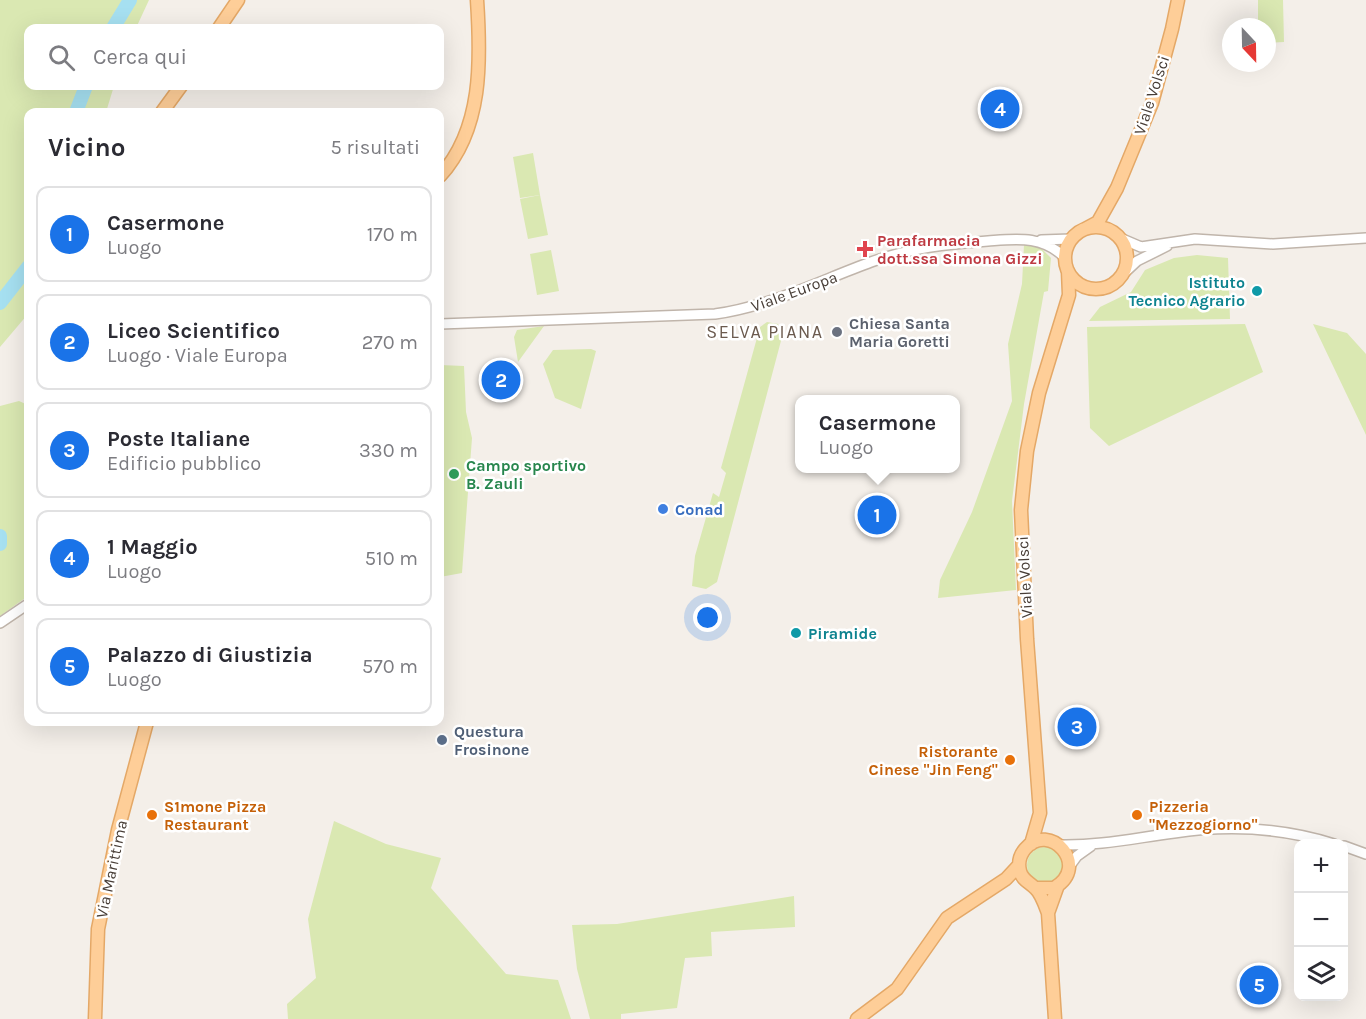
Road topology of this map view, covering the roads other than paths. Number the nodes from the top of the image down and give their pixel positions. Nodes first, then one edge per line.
1 (238, 0) edge
2 (477, 0) edge
3 (1178, 0) edge
4 (222, 24) edge
5 (178, 90) edge
6 (165, 108) edge
7 (444, 172) edge
8 (1117, 189) junction
9 (1083, 230) junction
10 (1116, 235) junction
11 (1366, 238) edge
12 (1071, 239) junction
13 (1036, 240) junction
14 (1172, 244) junction
15 (1065, 258) junction
16 (1068, 271) junction
17 (1121, 276) junction
18 (1090, 288) junction
19 (1065, 311) junction
20 (444, 324) edge
21 (24, 607) edge
22 (0, 623) edge
23 (146, 726) edge
24 (1040, 813) junction
25 (1317, 839) edge
26 (1031, 844) junction
27 (1057, 844) junction
28 (1092, 846) junction
29 (1348, 847) edge
30 (1366, 854) edge
31 (1019, 865) junction
32 (1069, 867) junction
33 (1058, 885) junction
34 (994, 887) junction
35 (1033, 887) junction
36 (1048, 913) junction
37 (95, 1019) edge
38 (857, 1019) edge
39 (1055, 1019) edge

1 - 4 main road
2 - 7 main road
3 - 8 main road, Viale Volsci
5 - 6 main road
8 - 9 main road, Viale Volsci
8 - 10 main road, Viale Volsci
9 - 10 main road
9 - 12 main road, Viale Volsci
10 - 14 street
10 - 17 main road, Viale Volsci
11 - 14 street
12 - 13 street, Viale Europa
12 - 15 main road
13 - 15 street
13 - 20 street, Viale Europa
14 - 17 street
15 - 16 main road
16 - 18 main road
16 - 19 main road
17 - 18 main road
18 - 19 main road
19 - 24 main road, Viale Volsci
21 - 22 street
23 - 37 main road, Via Marittima
24 - 26 main road, Viale Volsci
24 - 27 main road, Viale Volsci
25 - 28 street
26 - 27 main road
26 - 31 main road
27 - 28 street
27 - 32 main road
28 - 32 street
29 - 30 street
31 - 34 main road
31 - 35 main road
32 - 33 main road
33 - 35 main road
33 - 36 main road
34 - 35 main road
34 - 38 main road
35 - 36 main road
36 - 39 main road

